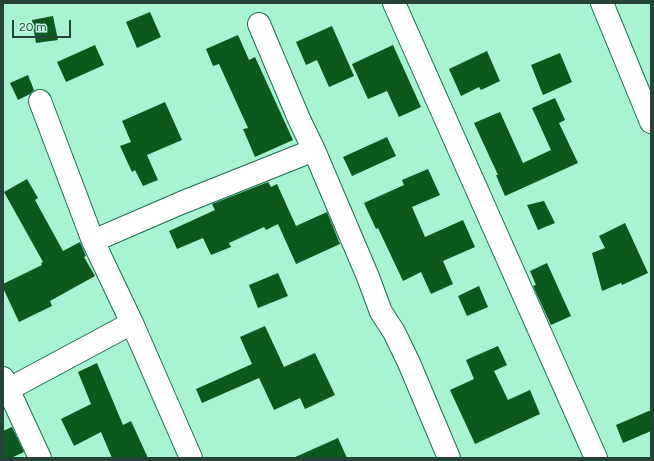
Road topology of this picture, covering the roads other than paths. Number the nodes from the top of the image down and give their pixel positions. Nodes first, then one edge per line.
1 (394, 3) edge
2 (602, 3) edge
3 (258, 24) dead end
4 (40, 100) dead end
5 (651, 122) edge
6 (314, 150) junction
7 (93, 241) junction
8 (132, 323) junction
9 (6, 383) edge
10 (40, 458) edge
11 (191, 458) edge
12 (449, 458) edge
13 (596, 458) edge

1 - 13 street
2 - 5 street
3 - 6 street
4 - 7 street
6 - 7 street
6 - 12 street
7 - 8 street
8 - 9 street
8 - 11 street
9 - 10 street

